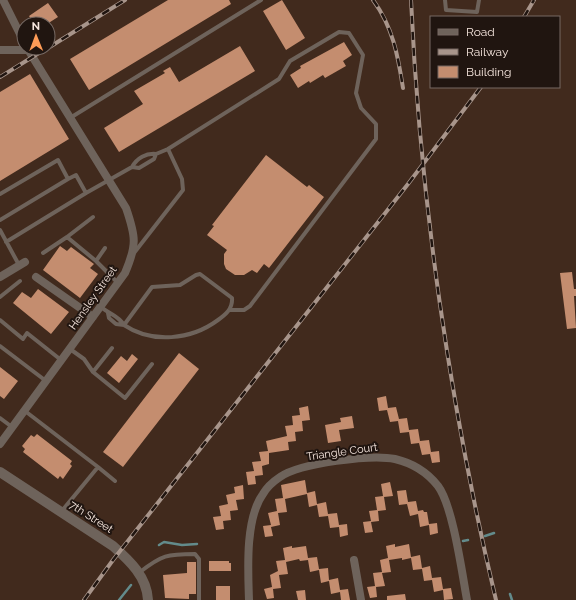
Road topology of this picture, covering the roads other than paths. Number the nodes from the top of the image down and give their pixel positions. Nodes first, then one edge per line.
1 (3, 0) edge
2 (261, 0) edge
3 (445, 0) edge
4 (479, 0) edge
5 (16, 27) edge
6 (16, 48) edge
7 (0, 50) edge
8 (32, 56) edge
9 (70, 118) junction
10 (168, 149) junction
11 (156, 154) junction
12 (132, 167) junction
13 (68, 179) junction
14 (108, 179) junction
15 (86, 193) junction
16 (0, 194) edge
17 (93, 217) dead end
18 (0, 220) edge
19 (0, 230) edge
20 (67, 237) junction
21 (6, 242) junction
22 (105, 248) dead end
23 (43, 253) dead end
24 (134, 253) junction
25 (96, 260) junction
26 (22, 264) joint
27 (0, 277) edge
28 (36, 277) dead end
29 (20, 281) dead end
30 (118, 283) junction
31 (0, 297) edge
32 (100, 307) junction
33 (230, 310) junction
34 (93, 317) junction
35 (0, 320) edge
36 (124, 325) junction
37 (0, 346) edge
38 (112, 348) dead end
39 (70, 349) junction
40 (62, 360) junction
41 (152, 364) dead end
42 (93, 372) junction
43 (46, 381) junction
44 (24, 411) junction
45 (0, 418) edge
46 (12, 428) junction
47 (0, 444) edge
48 (98, 467) junction
49 (0, 472) edge
50 (114, 481) dead end
51 (61, 512) junction
52 (354, 560) dead end
53 (139, 573) junction
54 (148, 600) edge
55 (199, 600) edge
56 (249, 600) edge
57 (361, 600) edge
58 (467, 600) edge

1 - 5 street, Hensley Street
2 - 9 lane
3 - 4 lane
6 - 7 street
8 - 9 street, Hensley Street
9 - 14 street, Hensley Street
10 - 11 lane
10 - 24 lane
10 - 33 lane
11 - 12 lane
11 - 12 lane
12 - 14 lane
13 - 15 lane
13 - 16 lane
13 - 18 lane
14 - 15 lane
14 - 24 street, Hensley Street
15 - 21 lane
17 - 20 lane
19 - 21 lane
20 - 23 lane
20 - 25 lane
21 - 26 lane
22 - 25 lane
24 - 30 street, Hensley Street
25 - 30 lane
26 - 27 street
28 - 34 street
29 - 31 lane
30 - 32 street, Hensley Street
32 - 34 street, Hensley Street
32 - 36 lane
33 - 36 lane
33 - 36 lane
34 - 39 street, Hensley Street
35 - 40 lane
37 - 43 lane
38 - 42 lane
39 - 40 street, Hensley Street
39 - 42 lane
40 - 43 street, Hensley Street
41 - 42 lane
43 - 44 street, Hensley Street
44 - 46 street, Hensley Street
44 - 48 lane
45 - 46 lane
46 - 47 street, Hensley Street
48 - 50 lane
48 - 51 lane
49 - 51 street, 7th Street
51 - 53 street, 7th Street
52 - 57 street
53 - 54 street, 7th Street
53 - 55 lane
56 - 58 street, Triangle Court

